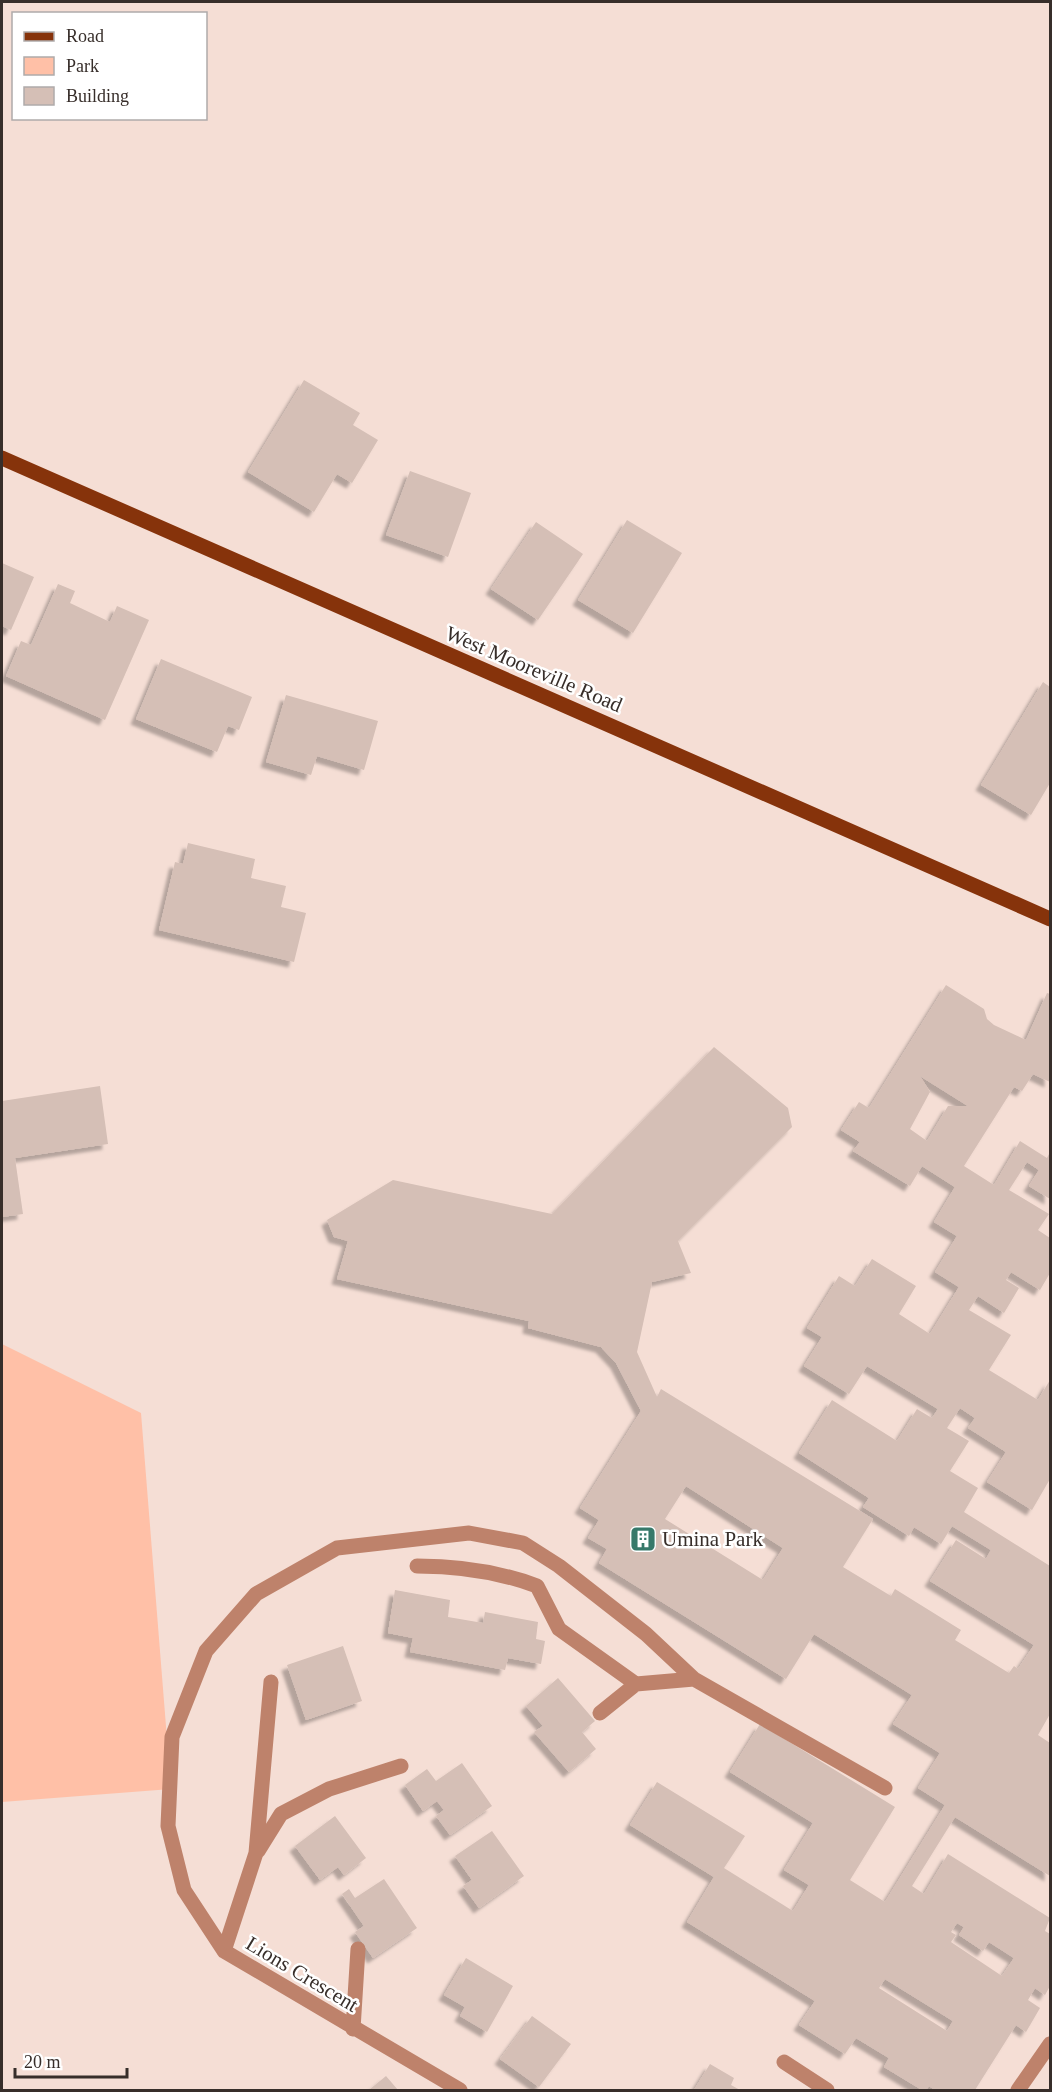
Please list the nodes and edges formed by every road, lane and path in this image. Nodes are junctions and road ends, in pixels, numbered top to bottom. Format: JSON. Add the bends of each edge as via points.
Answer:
{"nodes":[{"id":1,"x":2,"y":458,"type":"edge"},
{"id":2,"x":1050,"y":919,"type":"edge"},
{"id":3,"x":417,"y":1566,"type":"dead end"},
{"id":4,"x":694,"y":1679,"type":"junction"},
{"id":5,"x":272,"y":1682,"type":"dead end"},
{"id":6,"x":636,"y":1684,"type":"junction"},
{"id":7,"x":600,"y":1713,"type":"dead end"},
{"id":8,"x":401,"y":1766,"type":"dead end"},
{"id":9,"x":885,"y":1788,"type":"dead end"},
{"id":10,"x":256,"y":1853,"type":"junction"},
{"id":11,"x":358,"y":1949,"type":"dead end"},
{"id":12,"x":224,"y":1951,"type":"junction"},
{"id":13,"x":353,"y":2029,"type":"junction"},
{"id":14,"x":1050,"y":2044,"type":"edge"},
{"id":15,"x":784,"y":2062,"type":"dead end"},
{"id":16,"x":460,"y":2091,"type":"edge"},
{"id":17,"x":827,"y":2091,"type":"edge"},
{"id":18,"x":1018,"y":2091,"type":"edge"}],
"edges":[{"from":1,"to":2,"type":"main road","name":"West Mooreville Road"},
{"from":3,"to":6,"type":"lane","via":[[502,1573],[537,1586],[559,1629]]},
{"from":4,"to":6,"type":"lane"},
{"from":4,"to":9,"type":"lane","name":"Lions Crescent"},
{"from":4,"to":12,"type":"lane","name":"Lions Crescent","via":[[646,1634],[523,1543],[469,1533],[337,1548],[256,1594],[206,1651],[172,1737],[168,1826],[184,1890]]},
{"from":5,"to":10,"type":"lane"},
{"from":6,"to":7,"type":"lane"},
{"from":8,"to":10,"type":"lane","via":[[329,1789],[281,1814]]},
{"from":10,"to":12,"type":"lane"},
{"from":11,"to":13,"type":"lane"},
{"from":12,"to":13,"type":"lane","name":"Lions Crescent"},
{"from":13,"to":16,"type":"lane","name":"Lions Crescent"},
{"from":14,"to":18,"type":"lane"},
{"from":15,"to":17,"type":"lane"}]}
